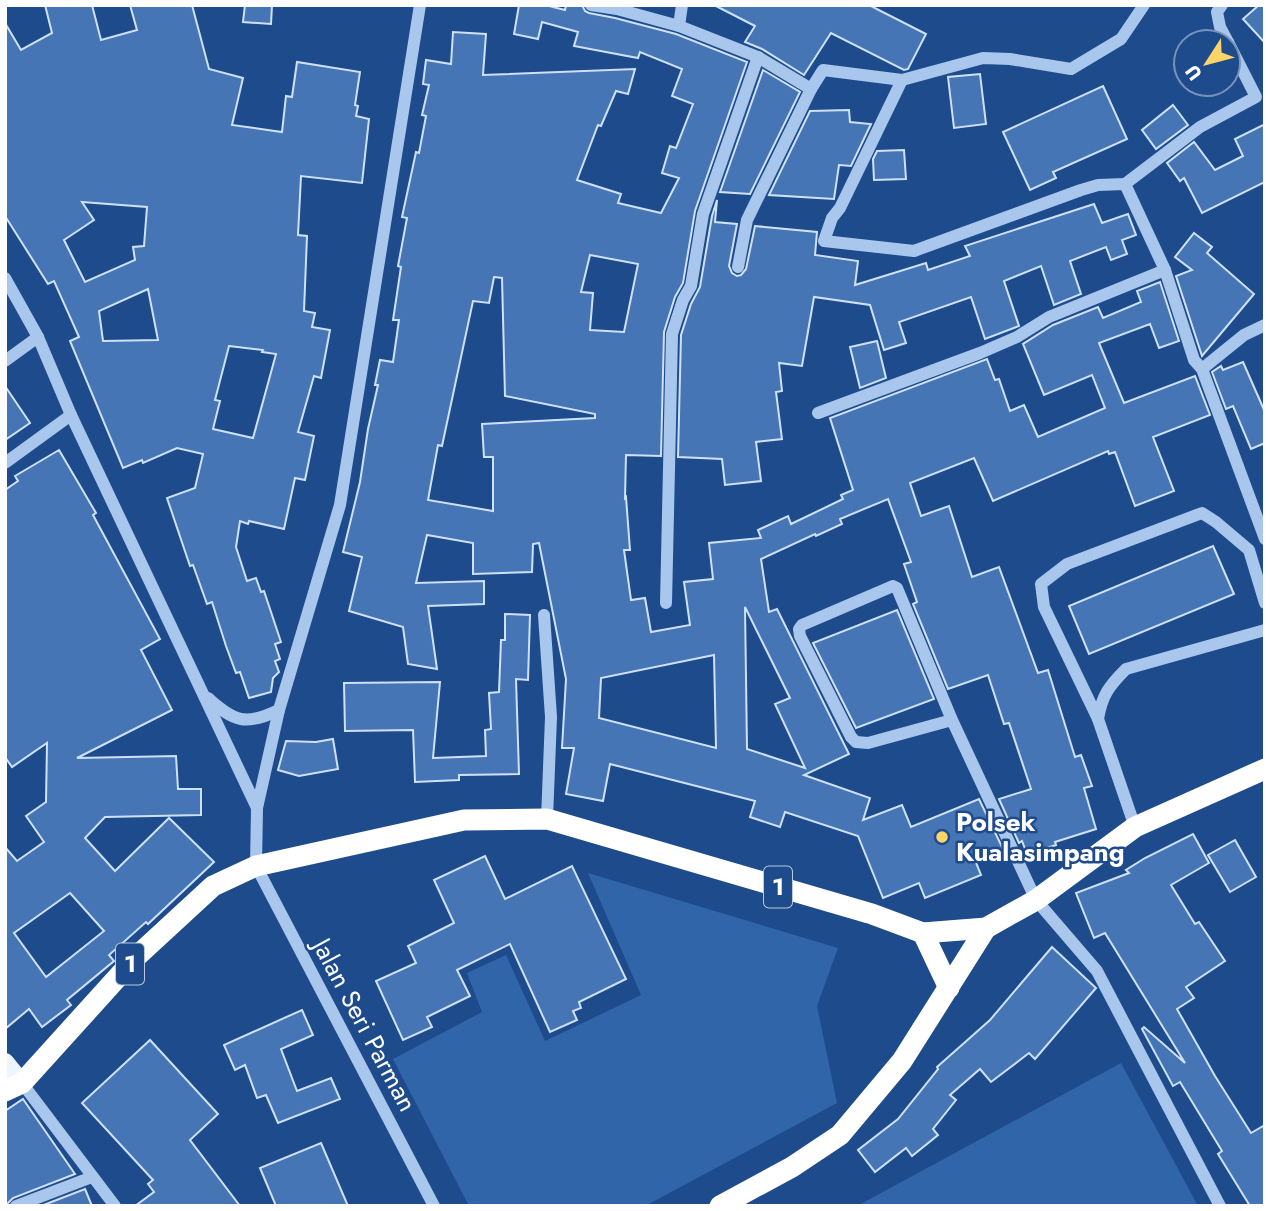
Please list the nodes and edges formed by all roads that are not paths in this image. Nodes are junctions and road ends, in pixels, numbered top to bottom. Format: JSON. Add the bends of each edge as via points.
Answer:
{"nodes":[{"id":1,"x":421,"y":5,"type":"edge"},
{"id":2,"x":591,"y":5,"type":"edge"},
{"id":3,"x":682,"y":5,"type":"edge"},
{"id":4,"x":1144,"y":5,"type":"edge"},
{"id":5,"x":1222,"y":5,"type":"edge"},
{"id":6,"x":679,"y":26,"type":"junction"},
{"id":7,"x":1221,"y":28,"type":"edge"},
{"id":8,"x":758,"y":57,"type":"junction"},
{"id":9,"x":1242,"y":70,"type":"edge"},
{"id":10,"x":902,"y":80,"type":"junction"},
{"id":11,"x":811,"y":89,"type":"junction"},
{"id":12,"x":1125,"y":184,"type":"junction"},
{"id":13,"x":738,"y":267,"type":"dead end"},
{"id":14,"x":1164,"y":270,"type":"junction"},
{"id":15,"x":5,"y":278,"type":"edge"},
{"id":16,"x":1265,"y":325,"type":"edge"},
{"id":17,"x":38,"y":337,"type":"junction"},
{"id":18,"x":5,"y":360,"type":"edge"},
{"id":19,"x":1202,"y":369,"type":"junction"},
{"id":20,"x":818,"y":412,"type":"dead end"},
{"id":21,"x":71,"y":415,"type":"junction"},
{"id":22,"x":5,"y":463,"type":"edge"},
{"id":23,"x":1265,"y":539,"type":"edge"},
{"id":24,"x":666,"y":603,"type":"dead end"},
{"id":25,"x":1265,"y":603,"type":"edge"},
{"id":26,"x":544,"y":615,"type":"dead end"},
{"id":27,"x":1265,"y":630,"type":"edge"},
{"id":28,"x":204,"y":694,"type":"junction"},
{"id":29,"x":279,"y":710,"type":"junction"},
{"id":30,"x":1098,"y":719,"type":"junction"},
{"id":31,"x":952,"y":720,"type":"junction"},
{"id":32,"x":1265,"y":769,"type":"edge"},
{"id":33,"x":257,"y":808,"type":"junction"},
{"id":34,"x":547,"y":819,"type":"junction"},
{"id":35,"x":1135,"y":827,"type":"junction"},
{"id":36,"x":256,"y":866,"type":"junction"},
{"id":37,"x":1036,"y":900,"type":"junction"},
{"id":38,"x":986,"y":928,"type":"junction"},
{"id":39,"x":923,"y":933,"type":"junction"},
{"id":40,"x":948,"y":988,"type":"junction"},
{"id":41,"x":5,"y":1062,"type":"edge"},
{"id":42,"x":14,"y":1087,"type":"edge"},
{"id":43,"x":92,"y":1177,"type":"junction"},
{"id":44,"x":16,"y":1206,"type":"edge"},
{"id":45,"x":114,"y":1206,"type":"edge"},
{"id":46,"x":434,"y":1206,"type":"edge"},
{"id":47,"x":720,"y":1206,"type":"edge"},
{"id":48,"x":1220,"y":1206,"type":"edge"}],
"edges":[{"from":1,"to":29,"type":"street","via":[[340,505]]},
{"from":2,"to":6,"type":"street"},
{"from":3,"to":6,"type":"street"},
{"from":4,"to":10,"type":"street","via":[[1121,39],[1071,69],[983,58]]},
{"from":5,"to":7,"type":"street","via":[[1217,12]]},
{"from":6,"to":8,"type":"street"},
{"from":8,"to":11,"type":"street"},
{"from":8,"to":24,"type":"street","via":[[703,214],[691,286],[672,334]]},
{"from":9,"to":12,"type":"street","via":[[1256,97],[1200,127]]},
{"from":10,"to":11,"type":"street","via":[[823,70]]},
{"from":10,"to":12,"type":"street","via":[[824,241],[914,251],[1081,190]]},
{"from":11,"to":13,"type":"street","via":[[754,204]]},
{"from":12,"to":14,"type":"street"},
{"from":14,"to":19,"type":"street","via":[[1194,360]]},
{"from":14,"to":20,"type":"street","via":[[1049,317],[980,353]]},
{"from":15,"to":17,"type":"street"},
{"from":16,"to":19,"type":"street","via":[[1244,335]]},
{"from":17,"to":18,"type":"street"},
{"from":17,"to":21,"type":"street"},
{"from":19,"to":23,"type":"street"},
{"from":21,"to":22,"type":"street"},
{"from":21,"to":28,"type":"street"},
{"from":25,"to":30,"type":"street","via":[[1249,550],[1202,513],[1068,564],[1041,584],[1044,607]]},
{"from":26,"to":34,"type":"street","via":[[551,717]]},
{"from":27,"to":30,"type":"street","via":[[1126,669],[1101,701]]},
{"from":28,"to":29,"type":"street","via":[[235,719],[250,720]]},
{"from":28,"to":33,"type":"street"},
{"from":29,"to":33,"type":"street"},
{"from":30,"to":35,"type":"street"},
{"from":31,"to":31,"type":"street","via":[[868,743],[856,742],[799,629],[895,586]]},
{"from":31,"to":37,"type":"street"},
{"from":32,"to":35,"type":"highway","number":"1"},
{"from":33,"to":36,"type":"street"},
{"from":34,"to":36,"type":"highway","number":"1","via":[[464,820]]},
{"from":34,"to":39,"type":"highway","number":"1"},
{"from":35,"to":37,"type":"highway","number":"1"},
{"from":36,"to":42,"type":"highway","number":"1","via":[[214,886],[135,957]]},
{"from":36,"to":46,"type":"street","name":"Jalan Seri Parman"},
{"from":37,"to":38,"type":"highway","number":"1"},
{"from":37,"to":48,"type":"street","via":[[1097,971]]},
{"from":38,"to":39,"type":"highway","number":"1"},
{"from":38,"to":40,"type":"highway"},
{"from":39,"to":40,"type":"highway"},
{"from":40,"to":47,"type":"highway","via":[[902,1061],[840,1135]]},
{"from":41,"to":42,"type":"main road"},
{"from":42,"to":43,"type":"street"},
{"from":43,"to":44,"type":"street"},
{"from":43,"to":45,"type":"street"}]}
